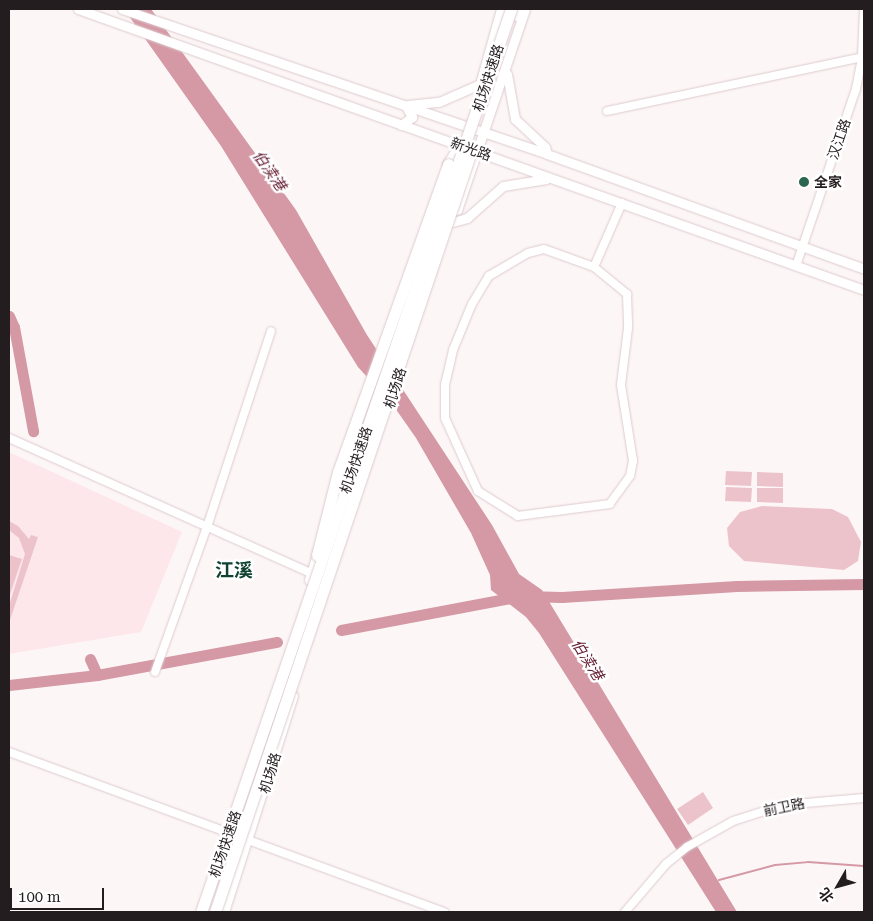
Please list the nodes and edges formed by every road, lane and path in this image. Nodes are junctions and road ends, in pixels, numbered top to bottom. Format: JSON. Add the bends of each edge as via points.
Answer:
{"nodes":[{"id":1,"x":78,"y":9,"type":"edge"},
{"id":2,"x":122,"y":9,"type":"edge"},
{"id":3,"x":501,"y":9,"type":"edge"},
{"id":4,"x":864,"y":9,"type":"edge"},
{"id":5,"x":518,"y":10,"type":"edge"},
{"id":6,"x":863,"y":57,"type":"edge"},
{"id":7,"x":507,"y":62,"type":"junction"},
{"id":8,"x":480,"y":84,"type":"junction"},
{"id":9,"x":860,"y":88,"type":"edge"},
{"id":10,"x":405,"y":105,"type":"junction"},
{"id":11,"x":607,"y":111,"type":"dead end"},
{"id":12,"x":401,"y":125,"type":"junction"},
{"id":13,"x":467,"y":127,"type":"junction"},
{"id":14,"x":485,"y":133,"type":"junction"},
{"id":15,"x":461,"y":145,"type":"junction"},
{"id":16,"x":478,"y":152,"type":"junction"},
{"id":17,"x":547,"y":154,"type":"junction"},
{"id":18,"x":554,"y":180,"type":"junction"},
{"id":19,"x":622,"y":203,"type":"junction"},
{"id":20,"x":453,"y":222,"type":"junction"},
{"id":21,"x":802,"y":247,"type":"junction"},
{"id":22,"x":796,"y":266,"type":"junction"},
{"id":23,"x":594,"y":267,"type":"junction"},
{"id":24,"x":864,"y":269,"type":"edge"},
{"id":25,"x":864,"y":290,"type":"edge"},
{"id":26,"x":271,"y":331,"type":"dead end"},
{"id":27,"x":9,"y":438,"type":"edge"},
{"id":28,"x":207,"y":527,"type":"junction"},
{"id":29,"x":312,"y":573,"type":"junction"},
{"id":30,"x":328,"y":580,"type":"junction"},
{"id":31,"x":310,"y":590,"type":"junction"},
{"id":32,"x":155,"y":672,"type":"dead end"},
{"id":33,"x":9,"y":752,"type":"edge"},
{"id":34,"x":864,"y":798,"type":"edge"},
{"id":35,"x":226,"y":831,"type":"junction"},
{"id":36,"x":250,"y":840,"type":"junction"},
{"id":37,"x":197,"y":912,"type":"edge"},
{"id":38,"x":201,"y":912,"type":"edge"},
{"id":39,"x":215,"y":912,"type":"edge"},
{"id":40,"x":224,"y":912,"type":"edge"},
{"id":41,"x":445,"y":912,"type":"edge"},
{"id":42,"x":625,"y":912,"type":"edge"}],
"edges":[{"from":1,"to":12,"type":"main road","name":"新光路"},
{"from":2,"to":10,"type":"main road","name":"新光路"},
{"from":3,"to":8,"type":"main road"},
{"from":4,"to":6,"type":"street","name":"汉江路"},
{"from":5,"to":7,"type":"main road","name":"机场路"},
{"from":5,"to":31,"type":"highway","name":"机场快速路","bridge":true},
{"from":5,"to":39,"type":"highway","name":"机场快速路","bridge":true},
{"from":6,"to":9,"type":"street","name":"汉江路"},
{"from":6,"to":11,"type":"street"},
{"from":7,"to":14,"type":"main road","name":"机场路"},
{"from":7,"to":17,"type":"main road","via":[[507,82],[515,119],[545,148]]},
{"from":8,"to":10,"type":"main road","via":[[439,102]]},
{"from":8,"to":13,"type":"main road"},
{"from":9,"to":21,"type":"street","name":"汉江路"},
{"from":10,"to":12,"type":"main road","via":[[412,117]]},
{"from":10,"to":13,"type":"main road","name":"新光路"},
{"from":12,"to":15,"type":"main road","name":"新光路"},
{"from":13,"to":14,"type":"main road","name":"新光路"},
{"from":13,"to":15,"type":"main road"},
{"from":14,"to":16,"type":"main road","name":"机场路"},
{"from":14,"to":17,"type":"main road","name":"新光路"},
{"from":15,"to":16,"type":"main road","name":"新光路"},
{"from":15,"to":29,"type":"main road","via":[[324,528]]},
{"from":15,"to":31,"type":"highway","bridge":true,"via":[[448,164],[338,472],[320,534]]},
{"from":16,"to":18,"type":"main road","name":"新光路"},
{"from":16,"to":20,"type":"main road","name":"机场路"},
{"from":17,"to":21,"type":"main road","name":"新光路"},
{"from":18,"to":19,"type":"main road","name":"新光路"},
{"from":18,"to":20,"type":"main road","via":[[532,179],[503,186],[467,218]]},
{"from":19,"to":22,"type":"main road","name":"新光路"},
{"from":19,"to":23,"type":"street"},
{"from":20,"to":30,"type":"main road","name":"机场路","bridge":true},
{"from":21,"to":22,"type":"street","name":"汉江路"},
{"from":21,"to":24,"type":"main road","name":"新光路"},
{"from":22,"to":25,"type":"main road","name":"新光路"},
{"from":23,"to":23,"type":"street","via":[[544,249],[528,253],[489,276],[472,304],[453,350],[445,385],[445,418],[478,491],[518,516],[610,504],[630,476],[633,461],[621,385],[628,328],[627,294]]},
{"from":26,"to":28,"type":"street"},
{"from":27,"to":28,"type":"street"},
{"from":28,"to":29,"type":"street"},
{"from":28,"to":32,"type":"street"},
{"from":29,"to":30,"type":"street"},
{"from":29,"to":35,"type":"main road"},
{"from":30,"to":36,"type":"main road","name":"机场路"},
{"from":31,"to":38,"type":"highway","name":"机场快速路","bridge":true,"via":[[284,679]]},
{"from":33,"to":35,"type":"street"},
{"from":34,"to":42,"type":"street","name":"前卫路","via":[[783,805],[733,821],[708,834],[666,864]]},
{"from":35,"to":36,"type":"street"},
{"from":35,"to":37,"type":"main road"},
{"from":36,"to":40,"type":"main road","name":"机场路"},
{"from":36,"to":41,"type":"street"}]}
